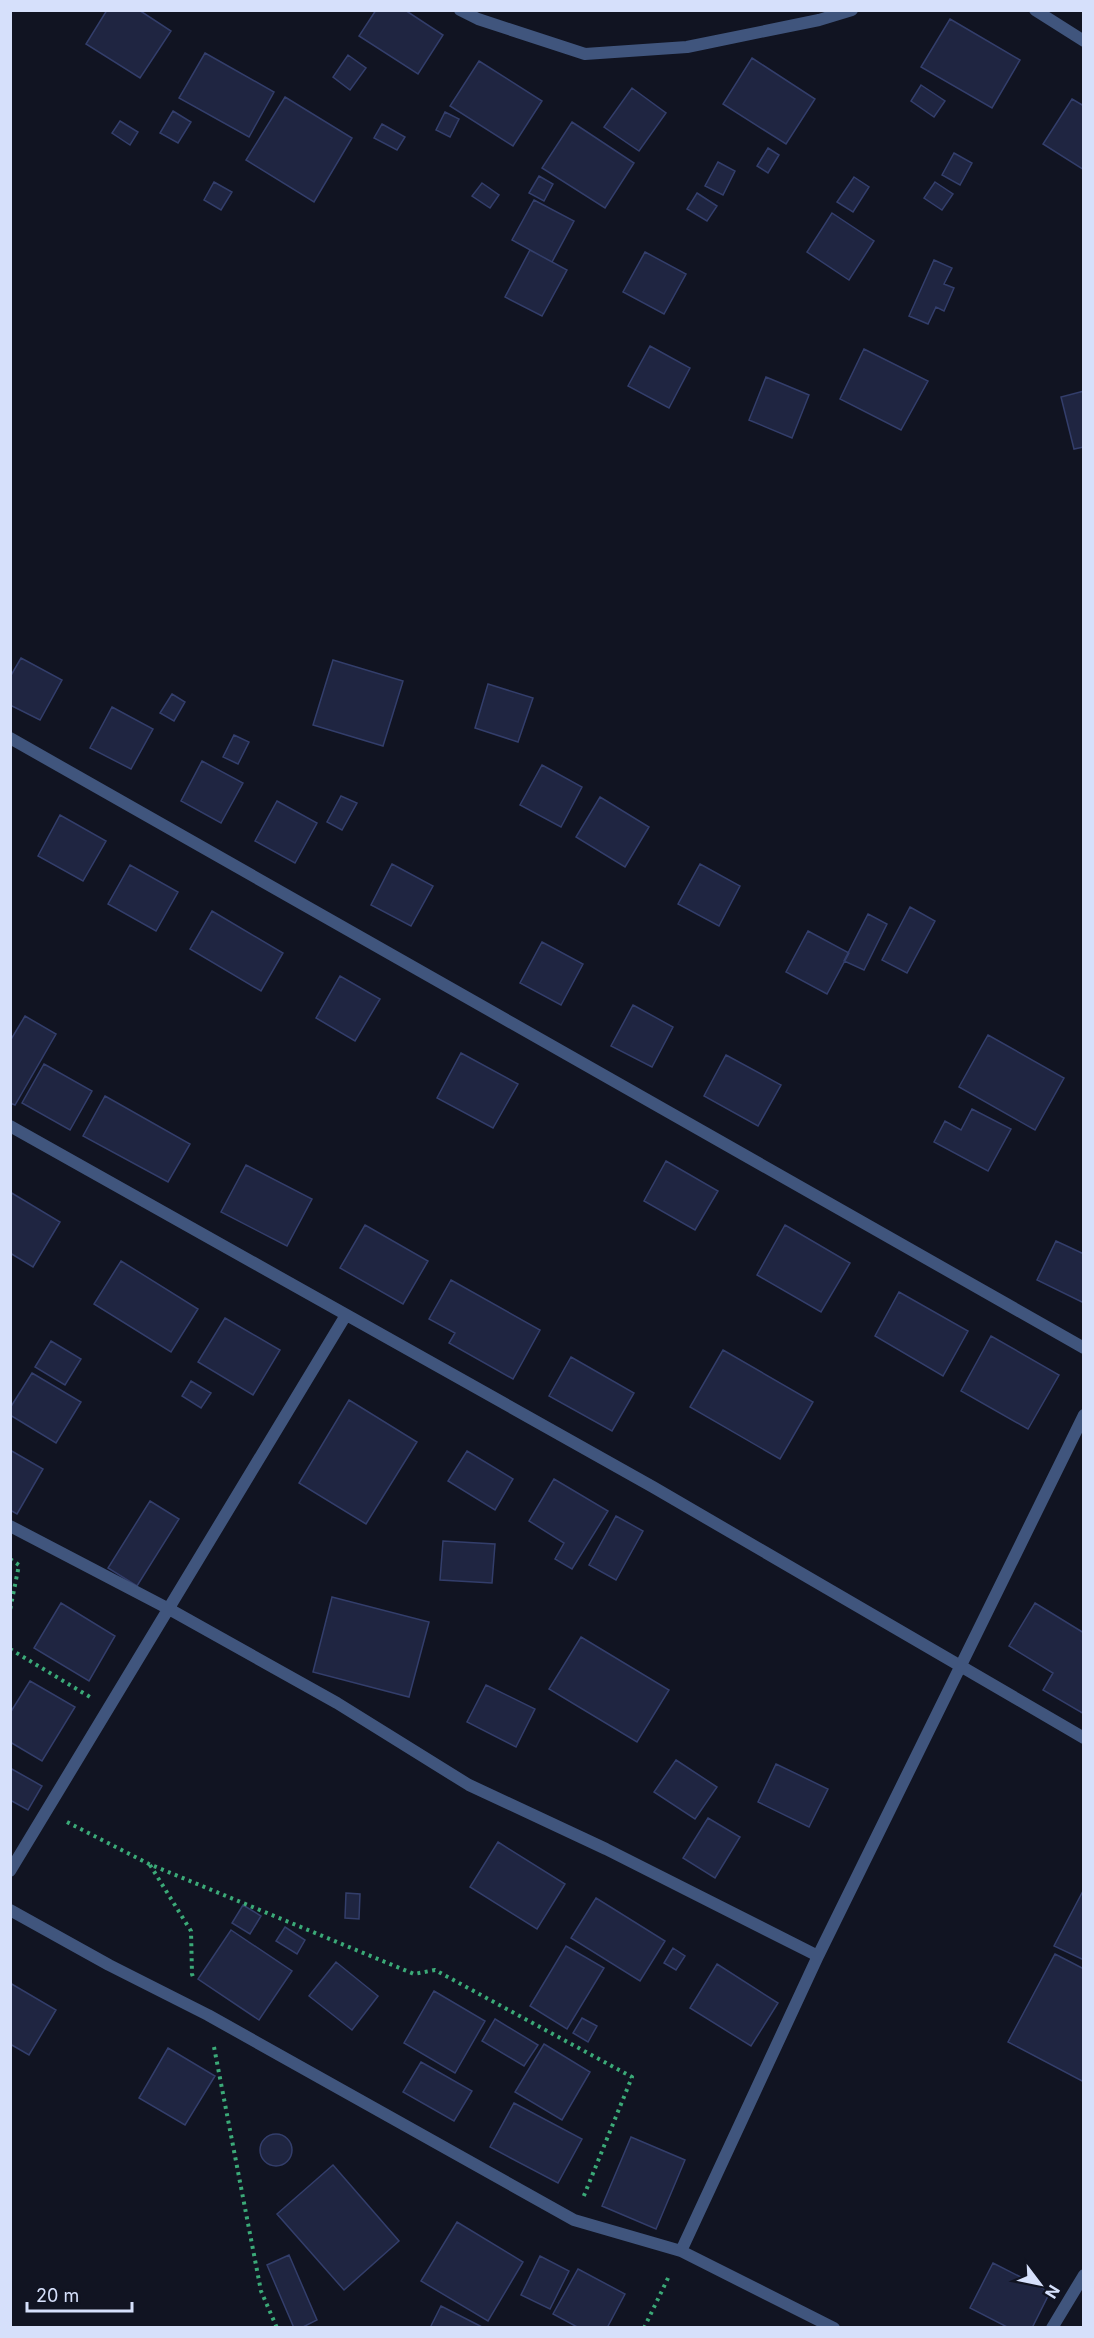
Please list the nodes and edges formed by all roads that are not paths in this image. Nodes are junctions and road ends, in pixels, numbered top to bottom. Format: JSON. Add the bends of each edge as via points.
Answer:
{"nodes":[{"id":1,"x":460,"y":10,"type":"edge"},
{"id":2,"x":852,"y":10,"type":"edge"},
{"id":3,"x":1035,"y":10,"type":"edge"},
{"id":4,"x":481,"y":15,"type":"edge"},
{"id":5,"x":1083,"y":41,"type":"edge"},
{"id":6,"x":10,"y":738,"type":"edge"},
{"id":7,"x":12,"y":1130,"type":"edge"},
{"id":8,"x":346,"y":1315,"type":"junction"},
{"id":9,"x":1083,"y":1348,"type":"edge"},
{"id":10,"x":1083,"y":1415,"type":"edge"},
{"id":11,"x":10,"y":1526,"type":"edge"},
{"id":12,"x":169,"y":1609,"type":"junction"},
{"id":13,"x":960,"y":1665,"type":"junction"},
{"id":14,"x":1083,"y":1738,"type":"edge"},
{"id":15,"x":10,"y":1871,"type":"edge"},
{"id":16,"x":10,"y":1910,"type":"edge"},
{"id":17,"x":818,"y":1956,"type":"junction"},
{"id":18,"x":681,"y":2251,"type":"junction"},
{"id":19,"x":1083,"y":2275,"type":"edge"},
{"id":20,"x":834,"y":2328,"type":"edge"},
{"id":21,"x":1052,"y":2328,"type":"edge"}],
"edges":[{"from":1,"to":4,"type":"street"},
{"from":2,"to":4,"type":"street","via":[[819,21],[687,47],[585,54]]},
{"from":3,"to":5,"type":"street"},
{"from":6,"to":9,"type":"street"},
{"from":7,"to":8,"type":"street"},
{"from":8,"to":12,"type":"street"},
{"from":8,"to":13,"type":"street"},
{"from":10,"to":13,"type":"street"},
{"from":11,"to":12,"type":"street"},
{"from":12,"to":15,"type":"street"},
{"from":12,"to":17,"type":"street","via":[[338,1703],[469,1785],[606,1848]]},
{"from":13,"to":14,"type":"street"},
{"from":13,"to":17,"type":"street"},
{"from":16,"to":18,"type":"street","via":[[208,2015],[574,2220]]},
{"from":17,"to":18,"type":"street"},
{"from":18,"to":20,"type":"street"},
{"from":19,"to":21,"type":"street"}]}
